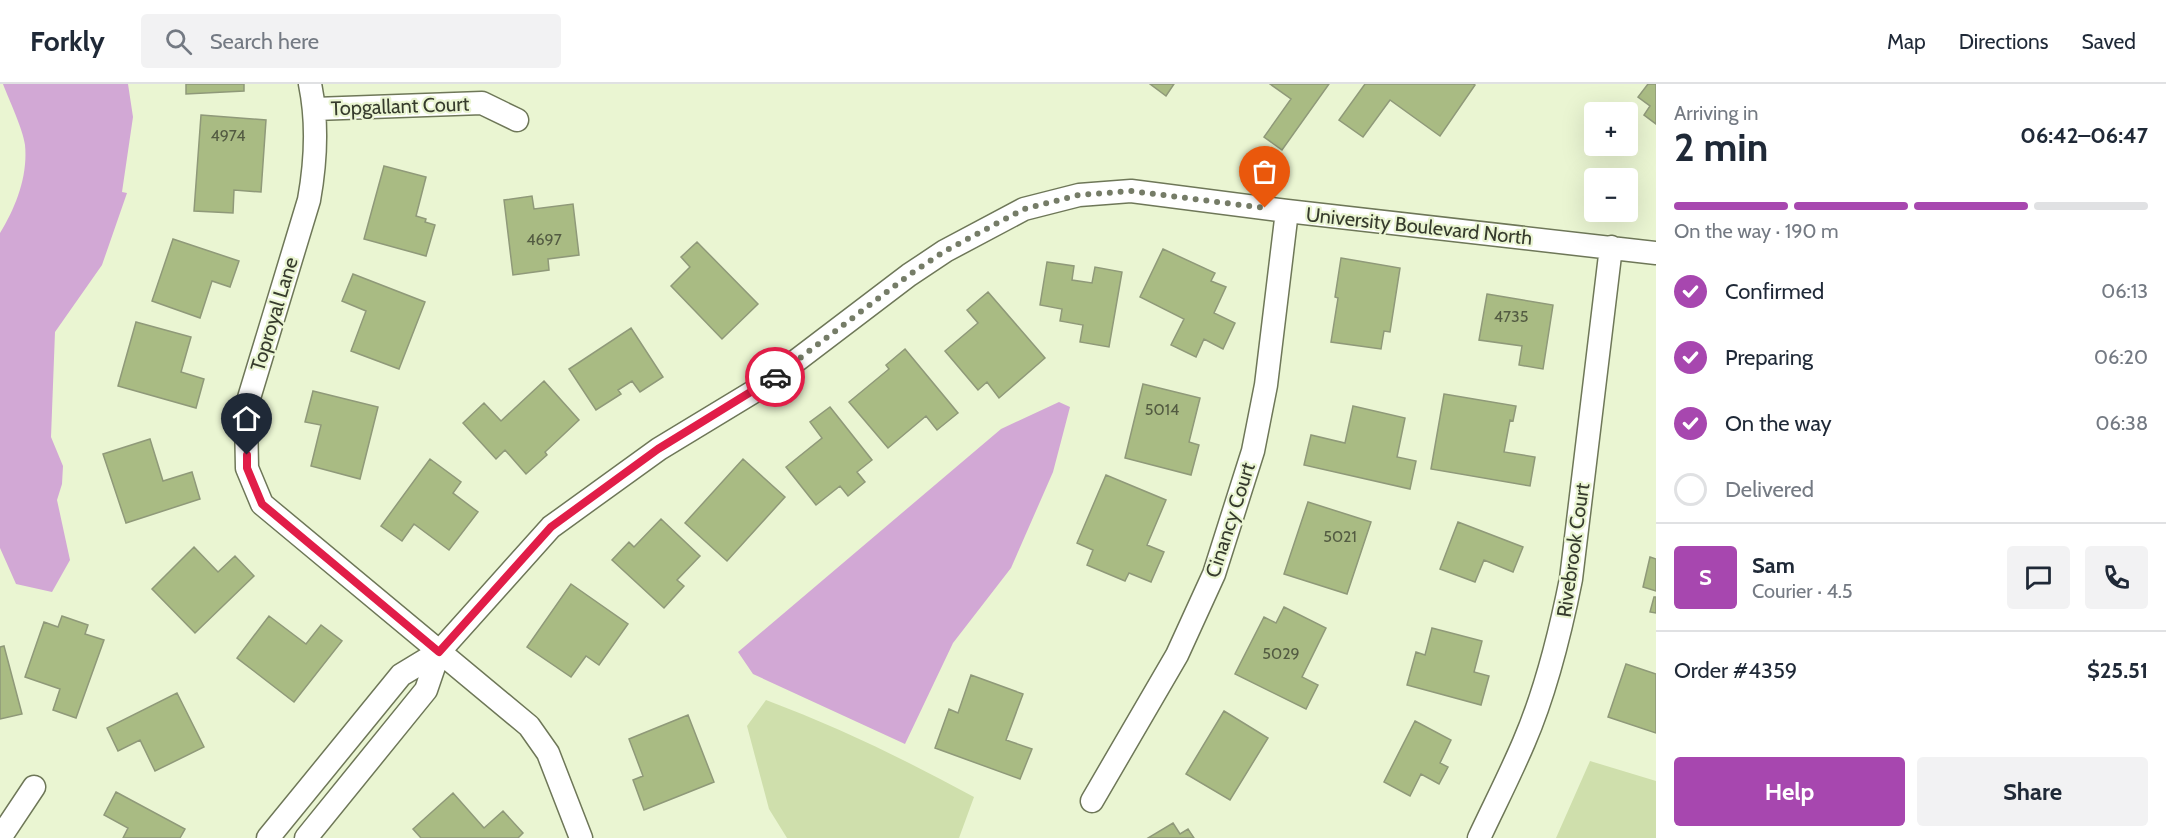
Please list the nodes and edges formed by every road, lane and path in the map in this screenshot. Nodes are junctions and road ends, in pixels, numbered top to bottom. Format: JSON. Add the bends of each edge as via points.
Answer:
{"nodes":[{"id":1,"x":310,"y":84,"type":"edge"},
{"id":2,"x":315,"y":109,"type":"junction"},
{"id":3,"x":517,"y":120,"type":"dead end"},
{"id":4,"x":1287,"y":211,"type":"junction"},
{"id":5,"x":1611,"y":247,"type":"junction"},
{"id":6,"x":1656,"y":253,"type":"edge"},
{"id":7,"x":439,"y":652,"type":"junction"},
{"id":8,"x":34,"y":787,"type":"dead end"},
{"id":9,"x":1092,"y":801,"type":"dead end"},
{"id":10,"x":0,"y":838,"type":"edge"},
{"id":11,"x":268,"y":838,"type":"edge"},
{"id":12,"x":306,"y":838,"type":"edge"},
{"id":13,"x":581,"y":838,"type":"edge"},
{"id":14,"x":1479,"y":838,"type":"edge"}],
"edges":[{"from":1,"to":2,"type":"street","name":"Toproyal Lane"},
{"from":2,"to":3,"type":"street","name":"Topgallant Court","via":[[482,103]]},
{"from":2,"to":7,"type":"street","name":"Toproyal Lane","via":[[309,200],[249,398],[247,468],[262,504]]},
{"from":4,"to":5,"type":"street","name":"University Boulevard North"},
{"from":4,"to":7,"type":"street","name":"University Boulevard North","via":[[1131,191],[1079,195],[1024,209],[918,269],[763,386],[658,449],[551,527]]},
{"from":4,"to":9,"type":"street","name":"Cinancy Court","via":[[1266,385],[1253,451],[1214,574],[1177,655]]},
{"from":5,"to":6,"type":"street","name":"University Boulevard North"},
{"from":5,"to":14,"type":"street","name":"Rivebrook Court","via":[[1563,620],[1524,741]]},
{"from":7,"to":11,"type":"street","name":"University Boulevard North","via":[[401,675]]},
{"from":7,"to":12,"type":"street","name":"University Boulevard North","via":[[426,690]]},
{"from":7,"to":13,"type":"street","name":"Toproyal Lane","via":[[530,726],[549,753]]},
{"from":8,"to":10,"type":"street"}]}
